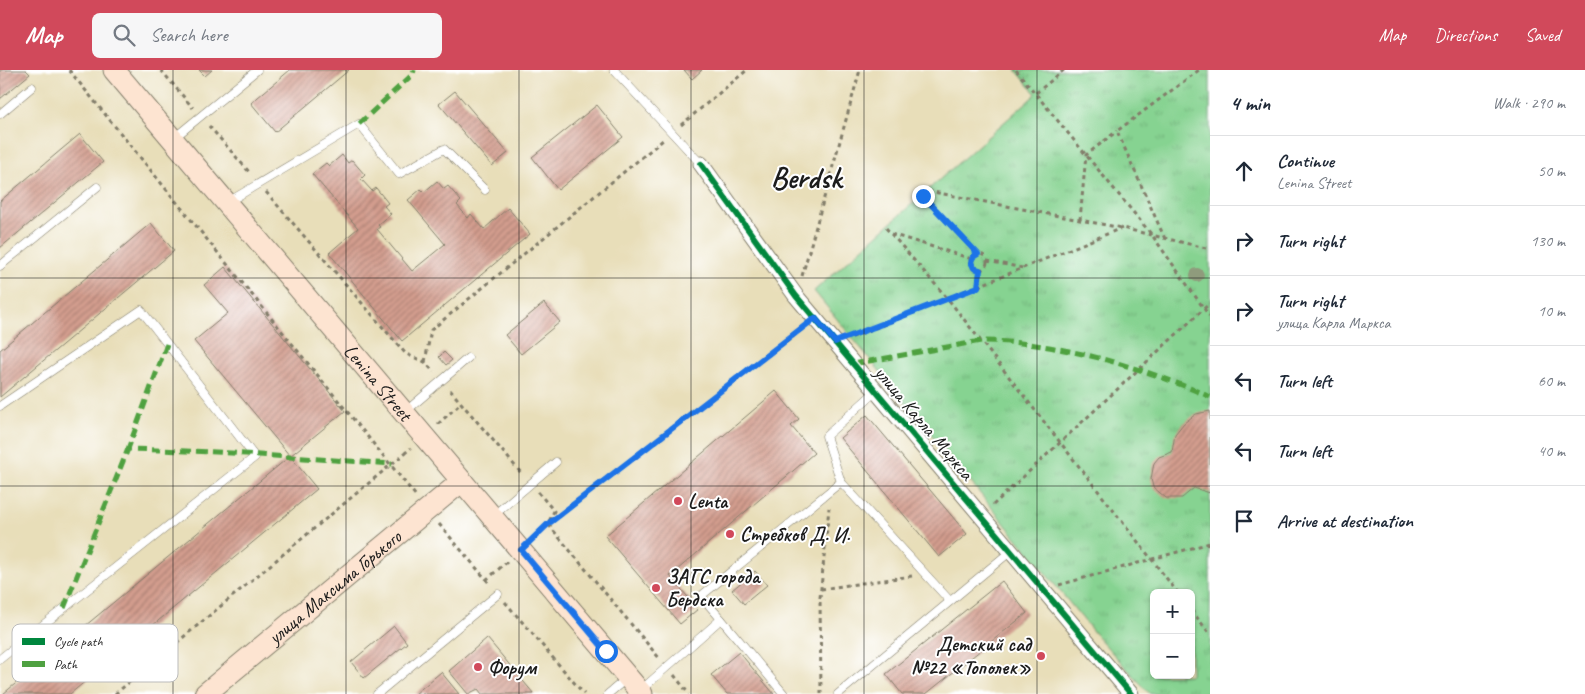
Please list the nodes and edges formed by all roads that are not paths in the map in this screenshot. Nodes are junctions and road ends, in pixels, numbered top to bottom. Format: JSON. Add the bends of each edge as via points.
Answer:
{"nodes":[{"id":1,"x":114,"y":70,"type":"edge"},
{"id":2,"x":257,"y":70,"type":"edge"},
{"id":3,"x":614,"y":70,"type":"edge"},
{"id":4,"x":32,"y":87,"type":"dead end"},
{"id":5,"x":0,"y":114,"type":"edge"},
{"id":6,"x":172,"y":139,"type":"junction"},
{"id":7,"x":701,"y":164,"type":"joint"},
{"id":8,"x":96,"y":187,"type":"dead end"},
{"id":9,"x":485,"y":190,"type":"dead end"},
{"id":10,"x":227,"y":203,"type":"junction"},
{"id":11,"x":0,"y":266,"type":"edge"},
{"id":12,"x":468,"y":358,"type":"dead end"},
{"id":13,"x":876,"y":391,"type":"junction"},
{"id":14,"x":0,"y":406,"type":"edge"},
{"id":15,"x":404,"y":412,"type":"junction"},
{"id":16,"x":556,"y":462,"type":"dead end"},
{"id":17,"x":462,"y":481,"type":"junction"},
{"id":18,"x":841,"y":482,"type":"junction"},
{"id":19,"x":492,"y":516,"type":"junction"},
{"id":20,"x":1011,"y":551,"type":"junction"},
{"id":21,"x":498,"y":594,"type":"road end"},
{"id":22,"x":950,"y":601,"type":"junction"},
{"id":23,"x":721,"y":619,"type":"junction"},
{"id":24,"x":44,"y":624,"type":"edge"},
{"id":25,"x":12,"y":649,"type":"edge"},
{"id":26,"x":0,"y":659,"type":"edge"},
{"id":27,"x":637,"y":687,"type":"edge"},
{"id":28,"x":205,"y":694,"type":"edge"},
{"id":29,"x":377,"y":694,"type":"edge"},
{"id":30,"x":608,"y":694,"type":"edge"},
{"id":31,"x":784,"y":694,"type":"edge"},
{"id":32,"x":838,"y":694,"type":"edge"},
{"id":33,"x":1131,"y":694,"type":"edge"}],
"edges":[{"from":1,"to":6,"type":"main road","name":"Lenina Street"},
{"from":2,"to":6,"type":"lane"},
{"from":3,"to":7,"type":"lane"},
{"from":4,"to":5,"type":"lane"},
{"from":6,"to":10,"type":"main road","name":"Lenina Street"},
{"from":7,"to":13,"type":"street","name":"улица Карла Маркса","via":[[796,296]]},
{"from":8,"to":11,"type":"lane"},
{"from":9,"to":10,"type":"lane","via":[[444,149],[399,174],[359,124]]},
{"from":10,"to":15,"type":"main road","name":"Lenina Street"},
{"from":12,"to":15,"type":"lane"},
{"from":13,"to":18,"type":"lane","via":[[826,436]]},
{"from":13,"to":20,"type":"street","name":"улица Карла Маркса"},
{"from":14,"to":24,"type":"lane","via":[[141,310],[255,457]]},
{"from":15,"to":17,"type":"main road","name":"Lenina Street"},
{"from":16,"to":19,"type":"lane"},
{"from":17,"to":19,"type":"main road","name":"Lenina Street"},
{"from":17,"to":28,"type":"main road","name":"улица Максима Горького"},
{"from":18,"to":22,"type":"lane"},
{"from":18,"to":23,"type":"lane","via":[[701,596]]},
{"from":19,"to":27,"type":"main road","name":"Lenina Street"},
{"from":20,"to":22,"type":"lane"},
{"from":20,"to":33,"type":"street","name":"улица Карла Маркса"},
{"from":21,"to":29,"type":"lane"},
{"from":22,"to":32,"type":"lane"},
{"from":23,"to":27,"type":"lane","via":[[667,667]]},
{"from":23,"to":31,"type":"lane"},
{"from":25,"to":26,"type":"lane"},
{"from":27,"to":30,"type":"lane"}]}
